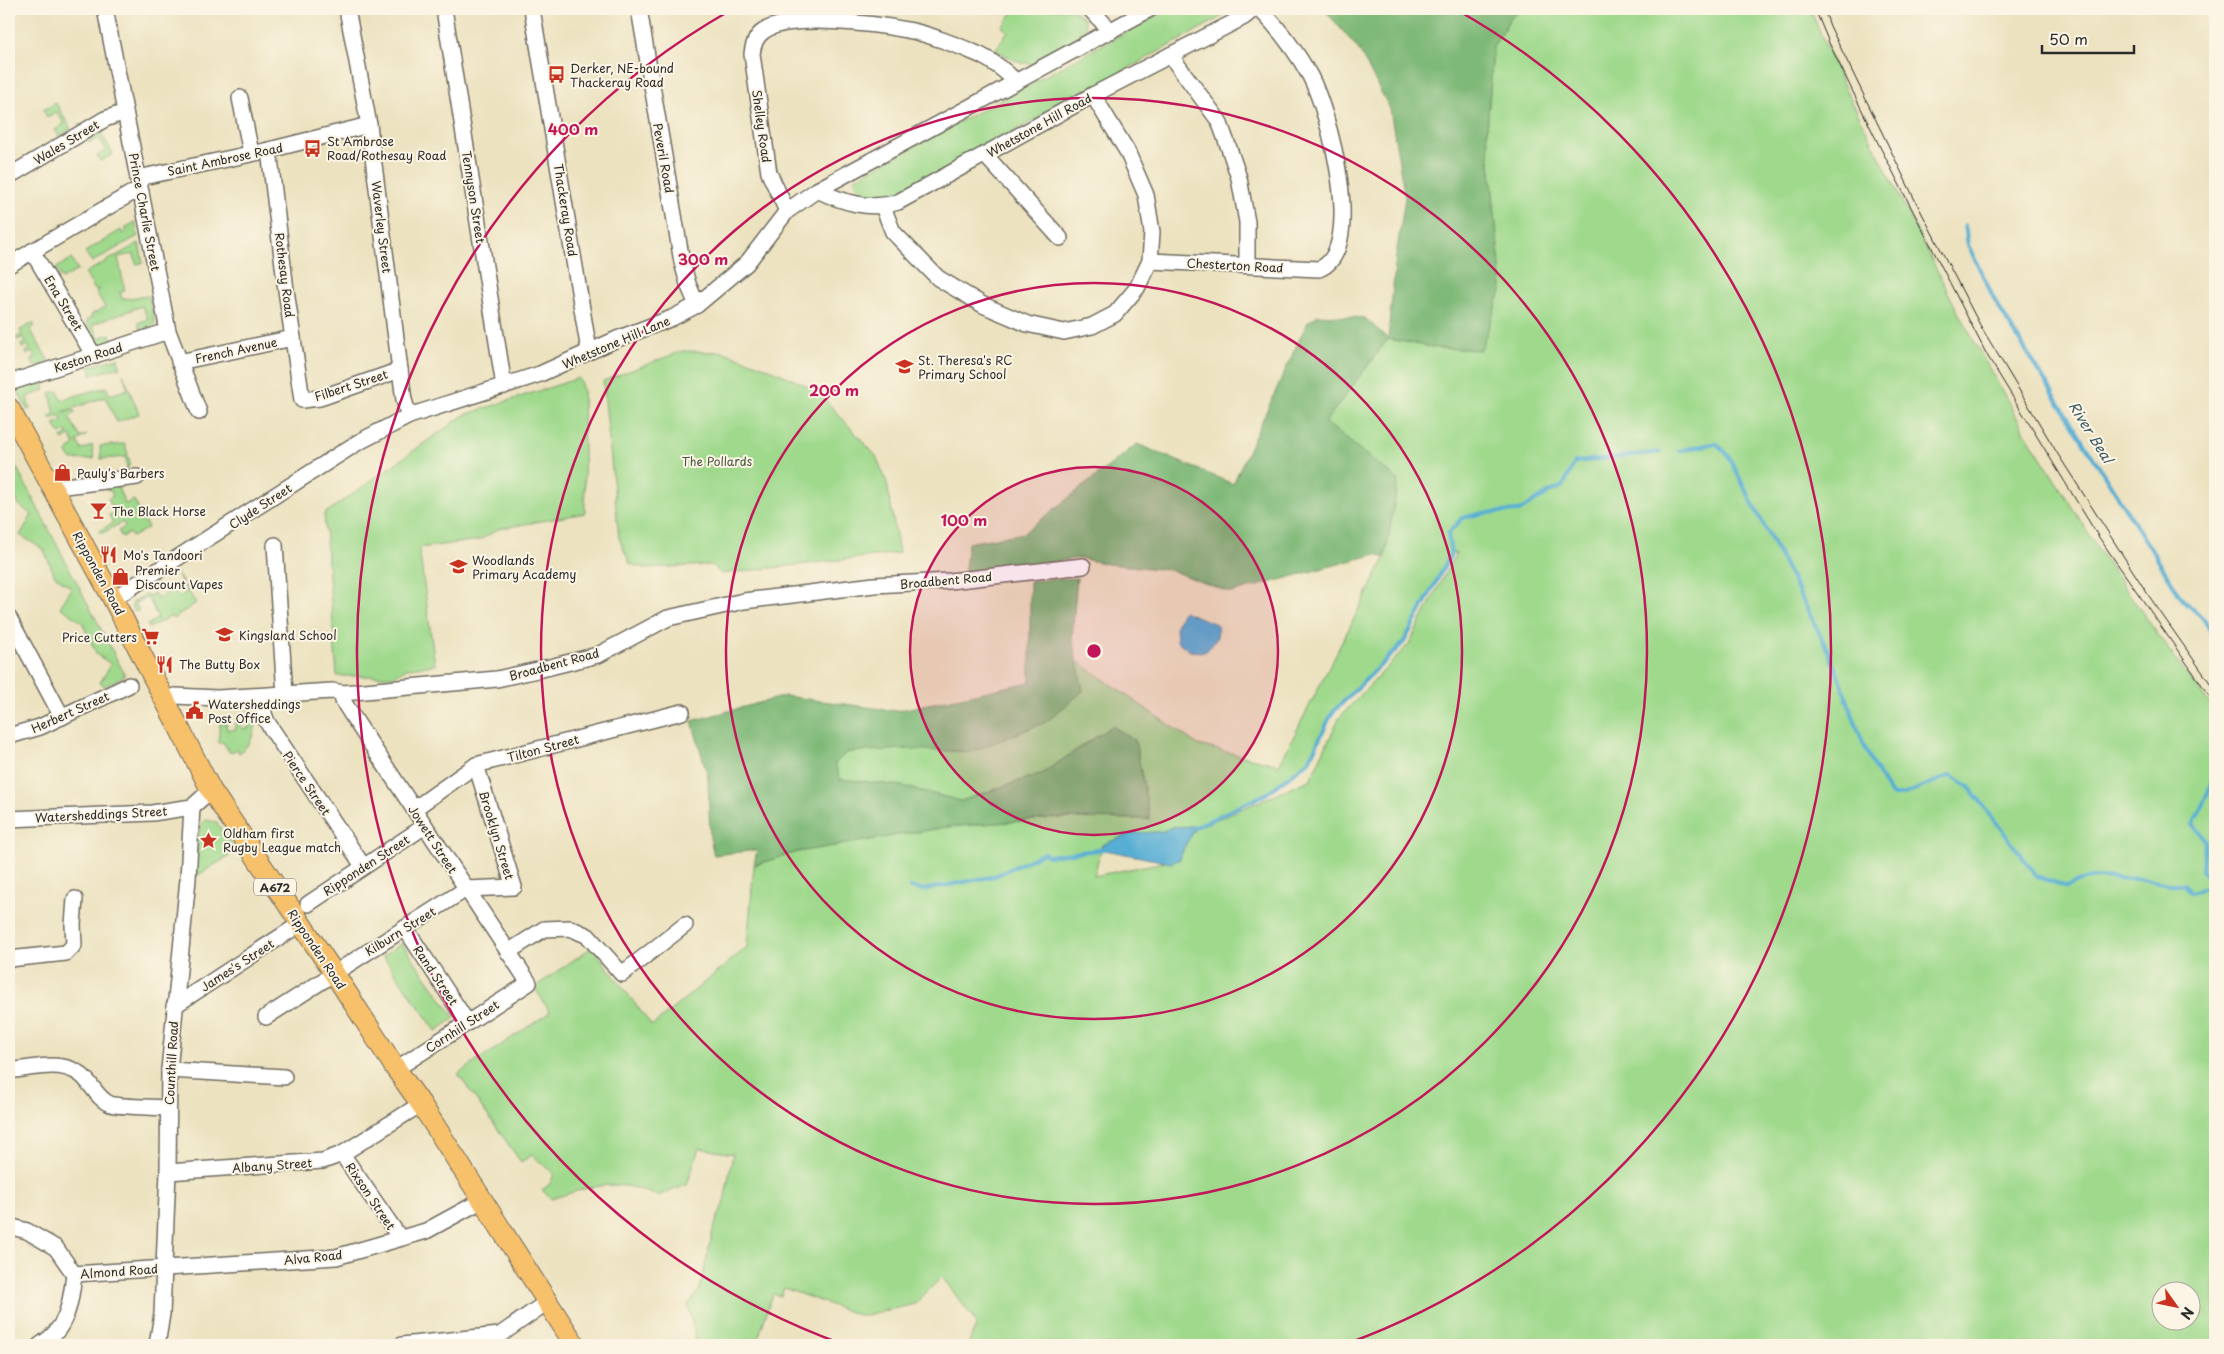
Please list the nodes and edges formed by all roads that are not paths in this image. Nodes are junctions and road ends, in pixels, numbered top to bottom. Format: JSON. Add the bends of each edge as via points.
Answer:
{"nodes":[{"id":1,"x":105,"y":9,"type":"edge"},
{"id":2,"x":347,"y":9,"type":"edge"},
{"id":3,"x":444,"y":9,"type":"edge"},
{"id":4,"x":532,"y":9,"type":"edge"},
{"id":5,"x":639,"y":9,"type":"edge"},
{"id":6,"x":1090,"y":9,"type":"edge"},
{"id":7,"x":1150,"y":9,"type":"edge"},
{"id":8,"x":1254,"y":9,"type":"edge"},
{"id":9,"x":1260,"y":9,"type":"edge"},
{"id":10,"x":835,"y":15,"type":"edge"},
{"id":11,"x":1111,"y":31,"type":"junction"},
{"id":12,"x":1170,"y":55,"type":"junction"},
{"id":13,"x":1016,"y":82,"type":"junction"},
{"id":14,"x":1093,"y":95,"type":"junction"},
{"id":15,"x":240,"y":98,"type":"dead end"},
{"id":16,"x":124,"y":112,"type":"junction"},
{"id":17,"x":369,"y":125,"type":"junction"},
{"id":18,"x":269,"y":150,"type":"junction"},
{"id":19,"x":251,"y":153,"type":"junction"},
{"id":20,"x":985,"y":155,"type":"junction"},
{"id":21,"x":9,"y":176,"type":"edge"},
{"id":22,"x":139,"y":185,"type":"junction"},
{"id":23,"x":817,"y":190,"type":"junction"},
{"id":24,"x":882,"y":206,"type":"junction"},
{"id":25,"x":787,"y":211,"type":"junction"},
{"id":26,"x":1060,"y":238,"type":"dead end"},
{"id":27,"x":32,"y":251,"type":"junction"},
{"id":28,"x":1150,"y":261,"type":"junction"},
{"id":29,"x":9,"y":265,"type":"edge"},
{"id":30,"x":1247,"y":265,"type":"junction"},
{"id":31,"x":697,"y":305,"type":"junction"},
{"id":32,"x":168,"y":331,"type":"junction"},
{"id":33,"x":293,"y":338,"type":"junction"},
{"id":34,"x":589,"y":351,"type":"junction"},
{"id":35,"x":94,"y":356,"type":"junction"},
{"id":36,"x":179,"y":362,"type":"junction"},
{"id":37,"x":400,"y":370,"type":"junction"},
{"id":38,"x":9,"y":383,"type":"edge"},
{"id":39,"x":504,"y":386,"type":"junction"},
{"id":40,"x":302,"y":400,"type":"joint"},
{"id":41,"x":9,"y":408,"type":"edge"},
{"id":42,"x":199,"y":412,"type":"dead end"},
{"id":43,"x":409,"y":416,"type":"junction"},
{"id":44,"x":137,"y":477,"type":"dead end"},
{"id":45,"x":54,"y":492,"type":"junction"},
{"id":46,"x":275,"y":545,"type":"dead end"},
{"id":47,"x":1083,"y":566,"type":"dead end"},
{"id":48,"x":113,"y":598,"type":"junction"},
{"id":49,"x":9,"y":618,"type":"edge"},
{"id":50,"x":129,"y":685,"type":"dead end"},
{"id":51,"x":343,"y":693,"type":"junction"},
{"id":52,"x":285,"y":694,"type":"junction"},
{"id":53,"x":263,"y":696,"type":"junction"},
{"id":54,"x":166,"y":700,"type":"junction"},
{"id":55,"x":682,"y":712,"type":"dead end"},
{"id":56,"x":62,"y":717,"type":"junction"},
{"id":57,"x":9,"y":736,"type":"edge"},
{"id":58,"x":476,"y":765,"type":"junction"},
{"id":59,"x":211,"y":790,"type":"junction"},
{"id":60,"x":192,"y":807,"type":"junction"},
{"id":61,"x":414,"y":809,"type":"junction"},
{"id":62,"x":9,"y":819,"type":"edge"},
{"id":63,"x":425,"y":826,"type":"junction"},
{"id":64,"x":363,"y":866,"type":"junction"},
{"id":65,"x":466,"y":890,"type":"junction"},
{"id":66,"x":75,"y":899,"type":"dead end"},
{"id":67,"x":308,"y":904,"type":"dead end"},
{"id":68,"x":300,"y":924,"type":"junction"},
{"id":69,"x":685,"y":925,"type":"dead end"},
{"id":70,"x":405,"y":928,"type":"junction"},
{"id":71,"x":508,"y":952,"type":"junction"},
{"id":72,"x":9,"y":959,"type":"edge"},
{"id":73,"x":334,"y":973,"type":"junction"},
{"id":74,"x":529,"y":983,"type":"joint"},
{"id":75,"x":174,"y":1006,"type":"junction"},
{"id":76,"x":266,"y":1017,"type":"dead end"},
{"id":77,"x":467,"y":1022,"type":"junction"},
{"id":78,"x":396,"y":1069,"type":"junction"},
{"id":79,"x":169,"y":1070,"type":"junction"},
{"id":80,"x":9,"y":1071,"type":"edge"},
{"id":81,"x":284,"y":1077,"type":"dead end"},
{"id":82,"x":421,"y":1104,"type":"junction"},
{"id":83,"x":168,"y":1108,"type":"junction"},
{"id":84,"x":342,"y":1154,"type":"junction"},
{"id":85,"x":168,"y":1172,"type":"junction"},
{"id":86,"x":481,"y":1201,"type":"junction"},
{"id":87,"x":9,"y":1226,"type":"edge"},
{"id":88,"x":400,"y":1238,"type":"junction"},
{"id":89,"x":164,"y":1268,"type":"junction"},
{"id":90,"x":74,"y":1274,"type":"junction"},
{"id":91,"x":547,"y":1302,"type":"junction"},
{"id":92,"x":40,"y":1345,"type":"edge"},
{"id":93,"x":157,"y":1345,"type":"edge"},
{"id":94,"x":402,"y":1345,"type":"edge"},
{"id":95,"x":575,"y":1345,"type":"edge"}],
"edges":[{"from":1,"to":16,"type":"street","name":"Prince Charlie Street"},
{"from":2,"to":17,"type":"street","name":"Waverley Street"},
{"from":3,"to":39,"type":"street","name":"Tennyson Street"},
{"from":4,"to":34,"type":"street","name":"Thackeray Road"},
{"from":5,"to":31,"type":"street","name":"Peveril Road","via":[[682,262]]},
{"from":6,"to":11,"type":"street"},
{"from":7,"to":11,"type":"street"},
{"from":8,"to":12,"type":"street","name":"Whetstone Hill Road"},
{"from":9,"to":30,"type":"street","name":"Chesterton Road","via":[[1280,31],[1310,76],[1324,110],[1340,178],[1341,221],[1338,247],[1326,266],[1319,269]]},
{"from":10,"to":13,"type":"street","via":[[908,30],[978,54],[998,64]]},
{"from":10,"to":25,"type":"street","name":"Shelley Road","via":[[764,30],[757,38],[752,54],[769,173]]},
{"from":11,"to":13,"type":"street"},
{"from":12,"to":14,"type":"street","name":"Whetstone Hill Road"},
{"from":12,"to":30,"type":"street","via":[[1219,120],[1239,178],[1246,222]]},
{"from":13,"to":23,"type":"street"},
{"from":14,"to":20,"type":"street","name":"Whetstone Hill Road"},
{"from":14,"to":28,"type":"street","via":[[1127,151],[1146,195],[1152,232]]},
{"from":15,"to":19,"type":"street"},
{"from":16,"to":21,"type":"street","name":"Wales Street","via":[[105,119]]},
{"from":16,"to":22,"type":"street","name":"Prince Charlie Street"},
{"from":17,"to":18,"type":"street","name":"Saint Ambrose Road"},
{"from":17,"to":37,"type":"street","name":"Waverley Street"},
{"from":18,"to":19,"type":"street","name":"Saint Ambrose Road"},
{"from":18,"to":33,"type":"street","name":"Rothesay Road"},
{"from":19,"to":22,"type":"street","name":"Saint Ambrose Road"},
{"from":20,"to":24,"type":"street","name":"Whetstone Hill Road","via":[[898,202]]},
{"from":20,"to":26,"type":"street"},
{"from":22,"to":27,"type":"street","name":"Saint Ambrose Road","via":[[130,194]]},
{"from":22,"to":32,"type":"street","name":"Prince Charlie Street"},
{"from":23,"to":24,"type":"street","name":"Whetstone Hill Road","via":[[840,201]]},
{"from":23,"to":25,"type":"street"},
{"from":24,"to":28,"type":"street","via":[[893,232],[938,278],[983,305],[1027,324],[1064,332],[1092,326],[1115,314],[1137,288]]},
{"from":25,"to":31,"type":"street","name":"Whetstone Hill Lane","via":[[747,263]]},
{"from":27,"to":29,"type":"street","name":"Saint Ambrose Road"},
{"from":27,"to":35,"type":"street","name":"Ena Street"},
{"from":28,"to":30,"type":"street","name":"Chesterton Road"},
{"from":31,"to":34,"type":"street","name":"Whetstone Hill Lane"},
{"from":32,"to":35,"type":"street","name":"Keston Road"},
{"from":32,"to":36,"type":"street","name":"Prince Charlie Street"},
{"from":33,"to":36,"type":"street","name":"French Avenue"},
{"from":33,"to":40,"type":"street","name":"Rothesay Road"},
{"from":34,"to":39,"type":"street","name":"Whetstone Hill Lane","via":[[540,374]]},
{"from":35,"to":38,"type":"street","name":"Keston Road"},
{"from":36,"to":42,"type":"street","name":"Prince Charlie Street"},
{"from":37,"to":40,"type":"street","name":"Filbert Street","via":[[320,398]]},
{"from":37,"to":43,"type":"street","name":"Waverley Street"},
{"from":39,"to":43,"type":"street","name":"Whetstone Hill Lane"},
{"from":41,"to":45,"type":"main road","name":"Ripponden Road","number":"A672"},
{"from":43,"to":48,"type":"street","name":"Clyde Street","via":[[350,448]]},
{"from":44,"to":45,"type":"street","via":[[65,486]]},
{"from":45,"to":48,"type":"main road","name":"Ripponden Road","number":"A672"},
{"from":46,"to":52,"type":"street"},
{"from":47,"to":51,"type":"street","name":"Broadbent Road","via":[[874,585],[744,601],[668,618],[598,655],[542,669],[497,679]]},
{"from":48,"to":54,"type":"main road","name":"Ripponden Road","number":"A672"},
{"from":49,"to":56,"type":"street"},
{"from":50,"to":56,"type":"street","name":"Herbert Street"},
{"from":51,"to":52,"type":"street","name":"Broadbent Road"},
{"from":51,"to":61,"type":"street","name":"Jowett Street","via":[[343,701]]},
{"from":52,"to":53,"type":"street","name":"Broadbent Road"},
{"from":53,"to":54,"type":"street","name":"Broadbent Road","via":[[175,696]]},
{"from":53,"to":64,"type":"street","name":"Pierce Street","via":[[267,722]]},
{"from":54,"to":59,"type":"main road","name":"Ripponden Road","number":"A672"},
{"from":55,"to":58,"type":"street","name":"Tilton Street"},
{"from":56,"to":57,"type":"street","name":"Herbert Street"},
{"from":58,"to":61,"type":"street","name":"Tilton Street"},
{"from":58,"to":65,"type":"street","name":"Brooklyn Street","via":[[514,887]]},
{"from":59,"to":60,"type":"street"},
{"from":59,"to":68,"type":"main road","name":"Ripponden Road","number":"A672"},
{"from":60,"to":62,"type":"street","name":"Watersheddings Street","via":[[152,813]]},
{"from":60,"to":75,"type":"street","name":"Counthill Road","via":[[188,879]]},
{"from":61,"to":63,"type":"street","name":"Jowett Street"},
{"from":63,"to":64,"type":"street","name":"Ripponden Street"},
{"from":63,"to":65,"type":"street","name":"Jowett Street"},
{"from":64,"to":67,"type":"street","name":"Ripponden Street"},
{"from":65,"to":70,"type":"street","name":"Kilburn Street"},
{"from":65,"to":71,"type":"street","name":"Jowett Street"},
{"from":66,"to":72,"type":"street","via":[[74,945],[66,953]]},
{"from":68,"to":73,"type":"main road","name":"Ripponden Road","number":"A672"},
{"from":68,"to":75,"type":"street","name":"James's Street"},
{"from":69,"to":71,"type":"street","via":[[622,974],[588,936],[570,928],[544,929]]},
{"from":70,"to":73,"type":"street","name":"Kilburn Street"},
{"from":70,"to":77,"type":"street","name":"Rand Street"},
{"from":71,"to":74,"type":"street","name":"Jowett Street"},
{"from":73,"to":76,"type":"street","name":"Kilburn Street"},
{"from":73,"to":78,"type":"main road","name":"Ripponden Road","number":"A672"},
{"from":74,"to":77,"type":"street","name":"Cornhill Street"},
{"from":75,"to":79,"type":"street","name":"Counthill Road"},
{"from":77,"to":78,"type":"street","name":"Cornhill Street"},
{"from":78,"to":82,"type":"main road","name":"Ripponden Road","number":"A672"},
{"from":79,"to":81,"type":"street"},
{"from":79,"to":83,"type":"street","name":"Counthill Road"},
{"from":80,"to":83,"type":"street","via":[[70,1067],[110,1104]]},
{"from":82,"to":84,"type":"street","name":"Albany Street"},
{"from":82,"to":86,"type":"main road","name":"Ripponden Road","number":"A672"},
{"from":83,"to":85,"type":"street","name":"Counthill Road"},
{"from":84,"to":85,"type":"street","name":"Albany Street","via":[[323,1162]]},
{"from":84,"to":88,"type":"street","name":"Rixson Street"},
{"from":85,"to":89,"type":"street","name":"Counthill Road"},
{"from":86,"to":88,"type":"street","name":"Alva Road","via":[[426,1231]]},
{"from":86,"to":91,"type":"main road","name":"Ripponden Road","number":"A672"},
{"from":87,"to":90,"type":"street","via":[[27,1231],[56,1248]]},
{"from":88,"to":89,"type":"street","name":"Alva Road","via":[[336,1257]]},
{"from":89,"to":90,"type":"street","name":"Almond Road"},
{"from":89,"to":93,"type":"street","name":"Counthill Road"},
{"from":90,"to":92,"type":"street","via":[[70,1307],[52,1338]]},
{"from":91,"to":94,"type":"street","via":[[500,1335]]},
{"from":91,"to":95,"type":"main road","name":"Ripponden Road","number":"A672"}]}
